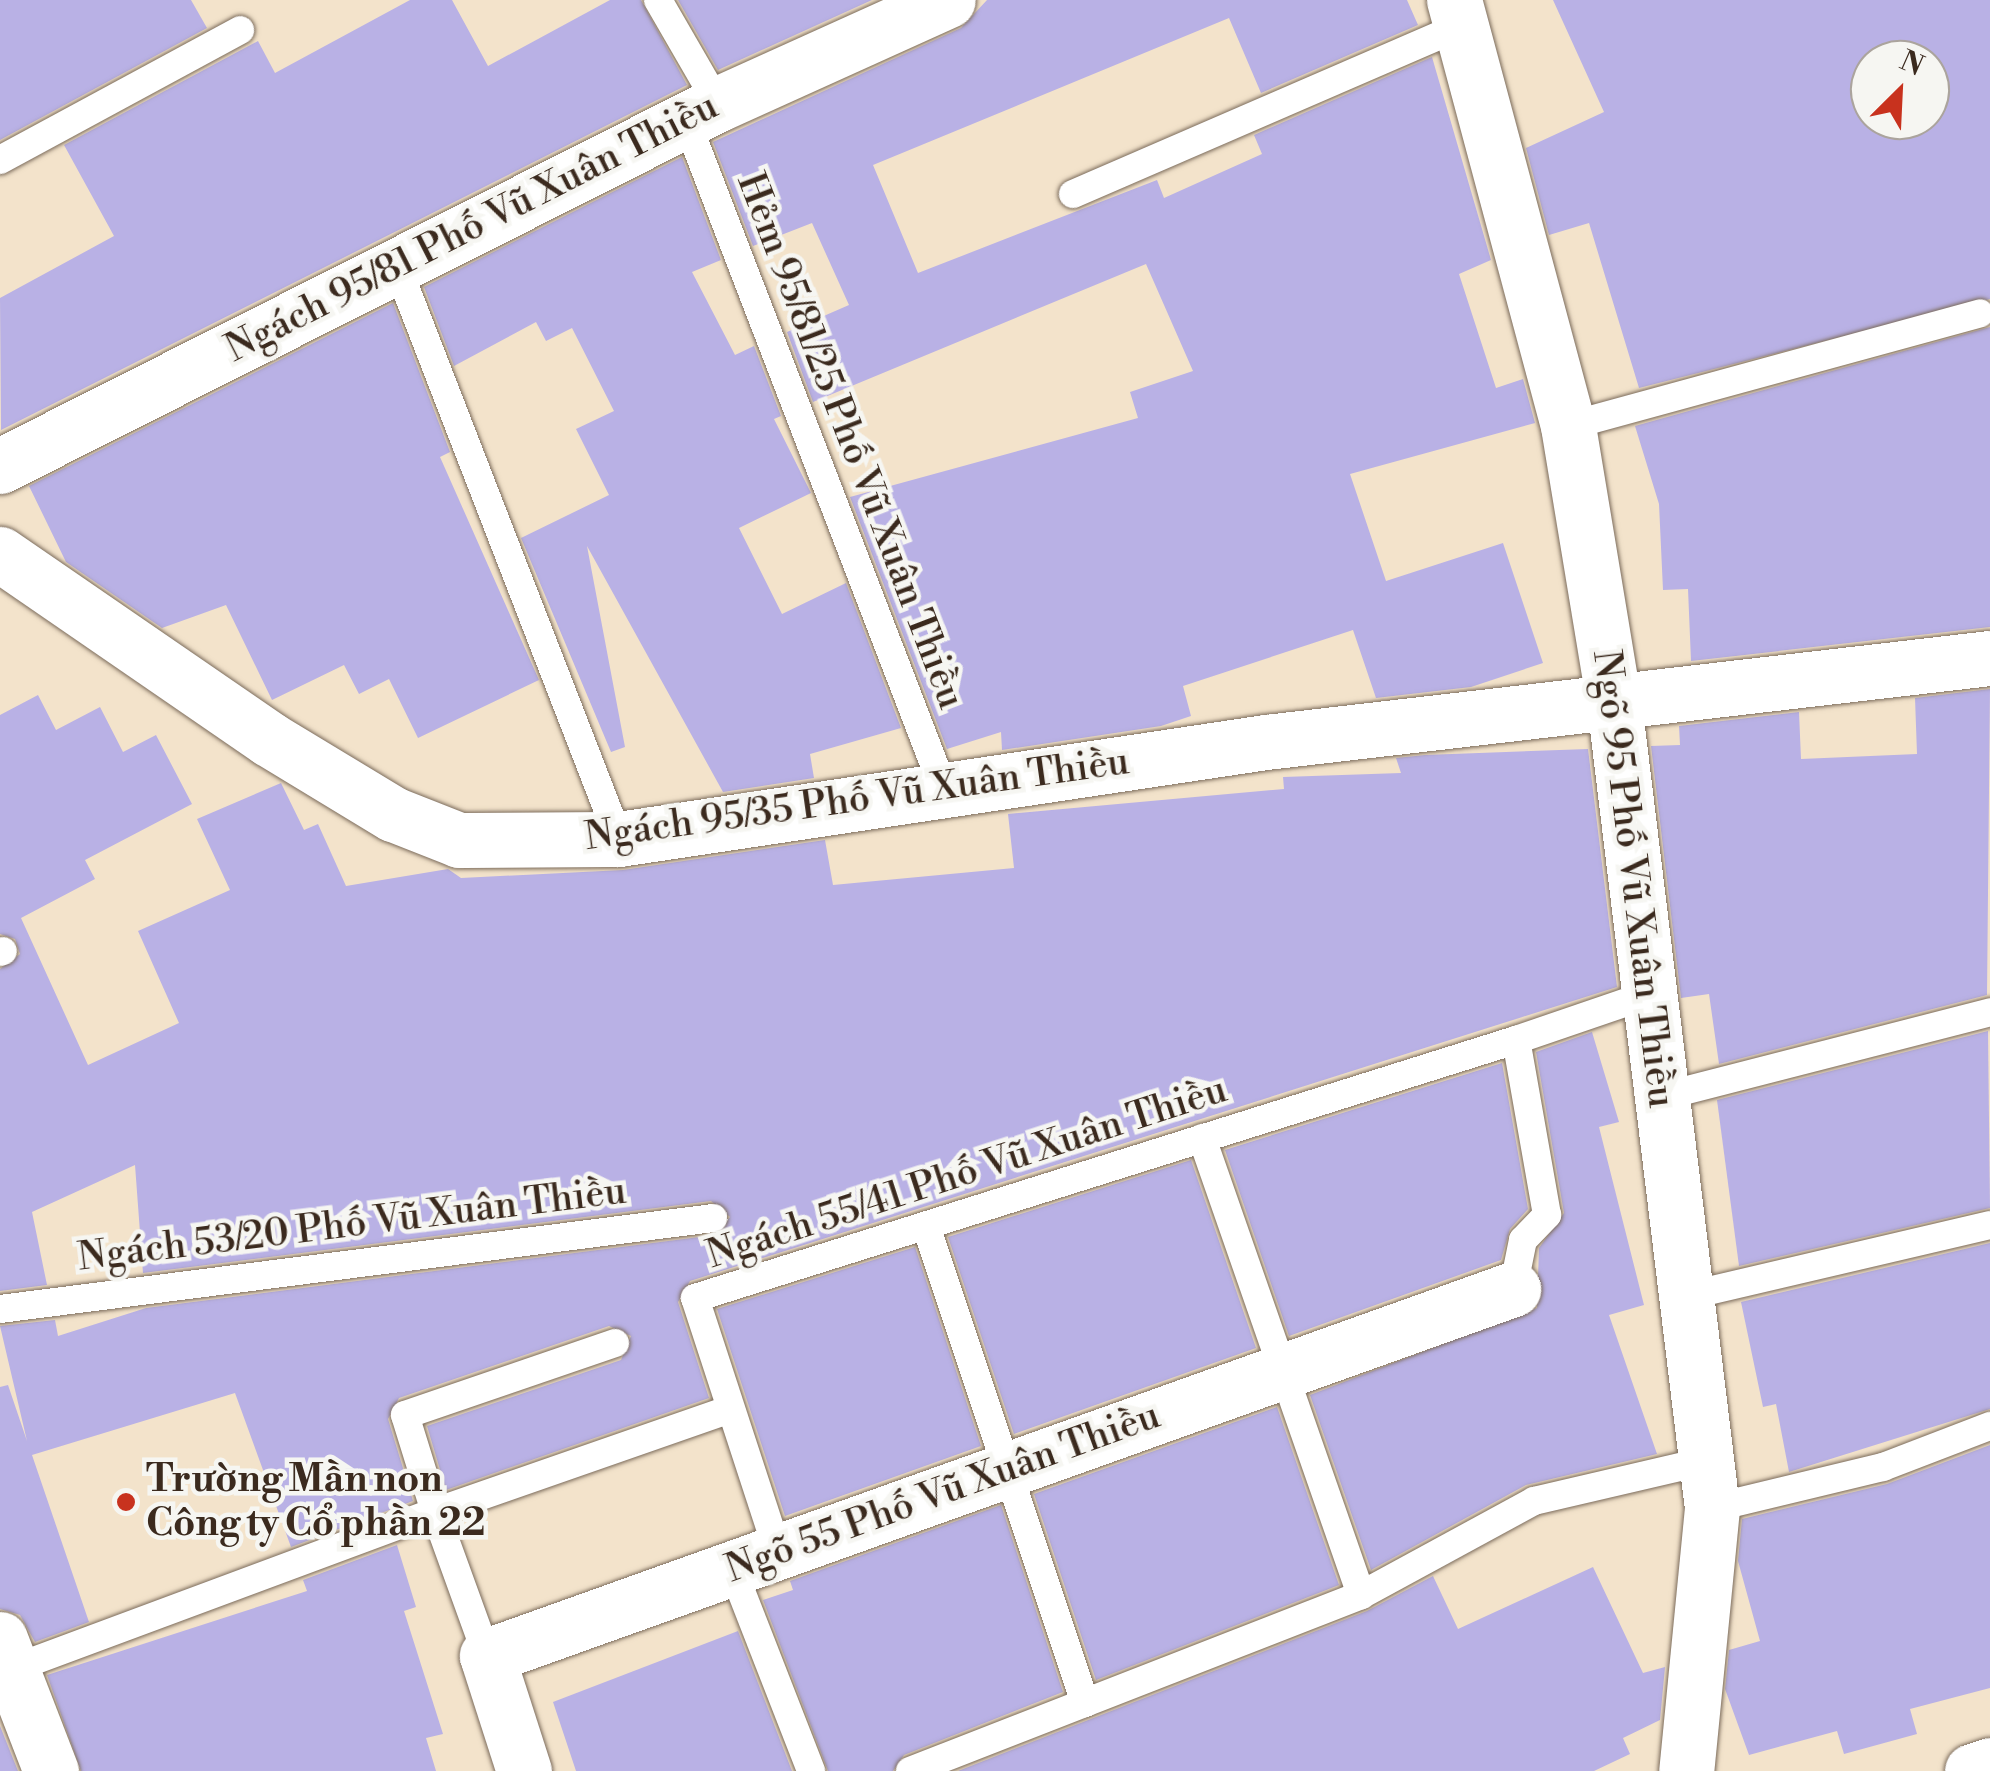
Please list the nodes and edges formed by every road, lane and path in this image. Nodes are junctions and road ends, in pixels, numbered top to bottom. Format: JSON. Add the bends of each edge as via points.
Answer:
{"nodes":[{"id":1,"x":658,"y":0,"type":"edge"},
{"id":2,"x":948,"y":0,"type":"edge"},
{"id":3,"x":1458,"y":12,"type":"edge"},
{"id":4,"x":240,"y":30,"type":"dead end"},
{"id":5,"x":702,"y":112,"type":"junction"},
{"id":6,"x":0,"y":160,"type":"edge"},
{"id":7,"x":1073,"y":194,"type":"dead end"},
{"id":8,"x":397,"y":266,"type":"junction"},
{"id":9,"x":1980,"y":313,"type":"dead end"},
{"id":10,"x":1568,"y":426,"type":"junction"},
{"id":11,"x":0,"y":466,"type":"edge"},
{"id":12,"x":0,"y":554,"type":"edge"},
{"id":13,"x":1990,"y":658,"type":"edge"},
{"id":14,"x":1614,"y":703,"type":"junction"},
{"id":15,"x":944,"y":790,"type":"junction"},
{"id":16,"x":619,"y":839,"type":"junction"},
{"id":17,"x":1650,"y":994,"type":"junction"},
{"id":18,"x":1990,"y":1012,"type":"edge"},
{"id":19,"x":1516,"y":1040,"type":"junction"},
{"id":20,"x":1660,"y":1097,"type":"junction"},
{"id":21,"x":1202,"y":1138,"type":"junction"},
{"id":22,"x":713,"y":1218,"type":"dead end"},
{"id":23,"x":926,"y":1226,"type":"junction"},
{"id":24,"x":1990,"y":1226,"type":"edge"},
{"id":25,"x":1512,"y":1289,"type":"joint"},
{"id":26,"x":1687,"y":1296,"type":"junction"},
{"id":27,"x":0,"y":1308,"type":"edge"},
{"id":28,"x":615,"y":1343,"type":"dead end"},
{"id":29,"x":1279,"y":1372,"type":"junction"},
{"id":30,"x":730,"y":1410,"type":"junction"},
{"id":31,"x":1990,"y":1426,"type":"edge"},
{"id":32,"x":1010,"y":1469,"type":"junction"},
{"id":33,"x":1709,"y":1484,"type":"junction"},
{"id":34,"x":435,"y":1512,"type":"junction"},
{"id":35,"x":755,"y":1560,"type":"junction"},
{"id":36,"x":1361,"y":1595,"type":"junction"},
{"id":37,"x":6,"y":1654,"type":"edge"},
{"id":38,"x":488,"y":1656,"type":"junction"},
{"id":39,"x":1085,"y":1703,"type":"junction"},
{"id":40,"x":1990,"y":1765,"type":"edge"},
{"id":41,"x":51,"y":1771,"type":"edge"},
{"id":42,"x":524,"y":1771,"type":"edge"},
{"id":43,"x":811,"y":1771,"type":"edge"},
{"id":44,"x":910,"y":1771,"type":"edge"},
{"id":45,"x":1686,"y":1771,"type":"edge"},
{"id":46,"x":1972,"y":1771,"type":"edge"}],
"edges":[{"from":1,"to":5,"type":"lane","name":"Hẻm 95/81/25 Phố Vũ Xuân Thiều"},
{"from":2,"to":5,"type":"street","name":"Ngách 95/81 Phố Vũ Xuân Thiều"},
{"from":3,"to":7,"type":"lane"},
{"from":3,"to":10,"type":"street","name":"Ngõ 95 Phố Vũ Xuân Thiều"},
{"from":4,"to":6,"type":"lane"},
{"from":5,"to":8,"type":"street","name":"Ngách 95/81 Phố Vũ Xuân Thiều"},
{"from":5,"to":15,"type":"lane","name":"Hẻm 95/81/25 Phố Vũ Xuân Thiều"},
{"from":8,"to":11,"type":"street","name":"Ngách 95/81 Phố Vũ Xuân Thiều"},
{"from":8,"to":16,"type":"lane"},
{"from":9,"to":10,"type":"lane"},
{"from":10,"to":14,"type":"street","name":"Ngõ 95 Phố Vũ Xuân Thiều"},
{"from":12,"to":16,"type":"street","name":"Ngách 95/35 Phố Vũ Xuân Thiều","via":[[85,619],[393,814],[460,840]]},
{"from":13,"to":14,"type":"street","name":"Ngách 95/35 Phố Vũ Xuân Thiều"},
{"from":14,"to":15,"type":"street","name":"Ngách 95/35 Phố Vũ Xuân Thiều"},
{"from":14,"to":17,"type":"street","name":"Ngõ 95 Phố Vũ Xuân Thiều"},
{"from":15,"to":16,"type":"street","name":"Ngách 95/35 Phố Vũ Xuân Thiều"},
{"from":17,"to":19,"type":"lane","name":"Ngách 55/41 Phố Vũ Xuân Thiều"},
{"from":17,"to":20,"type":"street","name":"Ngõ 95 Phố Vũ Xuân Thiều"},
{"from":18,"to":20,"type":"lane"},
{"from":19,"to":21,"type":"lane","name":"Ngách 55/41 Phố Vũ Xuân Thiều"},
{"from":19,"to":25,"type":"lane","via":[[1546,1215],[1523,1240]]},
{"from":20,"to":26,"type":"street","name":"Ngõ 95 Phố Vũ Xuân Thiều"},
{"from":21,"to":23,"type":"lane","name":"Ngách 55/41 Phố Vũ Xuân Thiều"},
{"from":21,"to":29,"type":"lane"},
{"from":22,"to":27,"type":"lane","name":"Ngách 53/20 Phố Vũ Xuân Thiều"},
{"from":23,"to":30,"type":"lane","name":"Ngách 55/41 Phố Vũ Xuân Thiều","via":[[695,1298]]},
{"from":23,"to":32,"type":"lane"},
{"from":24,"to":26,"type":"lane"},
{"from":25,"to":29,"type":"street","name":"Ngõ 55 Phố Vũ Xuân Thiều"},
{"from":26,"to":33,"type":"street","name":"Ngõ 95 Phố Vũ Xuân Thiều"},
{"from":28,"to":34,"type":"lane","via":[[405,1415]]},
{"from":29,"to":32,"type":"street","name":"Ngõ 55 Phố Vũ Xuân Thiều"},
{"from":29,"to":36,"type":"lane"},
{"from":30,"to":34,"type":"lane"},
{"from":30,"to":35,"type":"lane","name":"Ngách 55/41 Phố Vũ Xuân Thiều"},
{"from":31,"to":33,"type":"lane","via":[[1884,1467]]},
{"from":32,"to":35,"type":"street","name":"Ngõ 55 Phố Vũ Xuân Thiều"},
{"from":32,"to":39,"type":"lane"},
{"from":33,"to":36,"type":"lane","via":[[1534,1501]]},
{"from":33,"to":45,"type":"street","name":"Ngõ 95 Phố Vũ Xuân Thiều"},
{"from":34,"to":37,"type":"lane"},
{"from":34,"to":38,"type":"lane"},
{"from":35,"to":38,"type":"street","name":"Ngõ 55 Phố Vũ Xuân Thiều"},
{"from":35,"to":43,"type":"lane","name":"Ngách 55/41 Phố Vũ Xuân Thiều"},
{"from":36,"to":39,"type":"lane"},
{"from":37,"to":41,"type":"street"},
{"from":38,"to":42,"type":"street"},
{"from":39,"to":44,"type":"lane"},
{"from":40,"to":46,"type":"street"}]}
